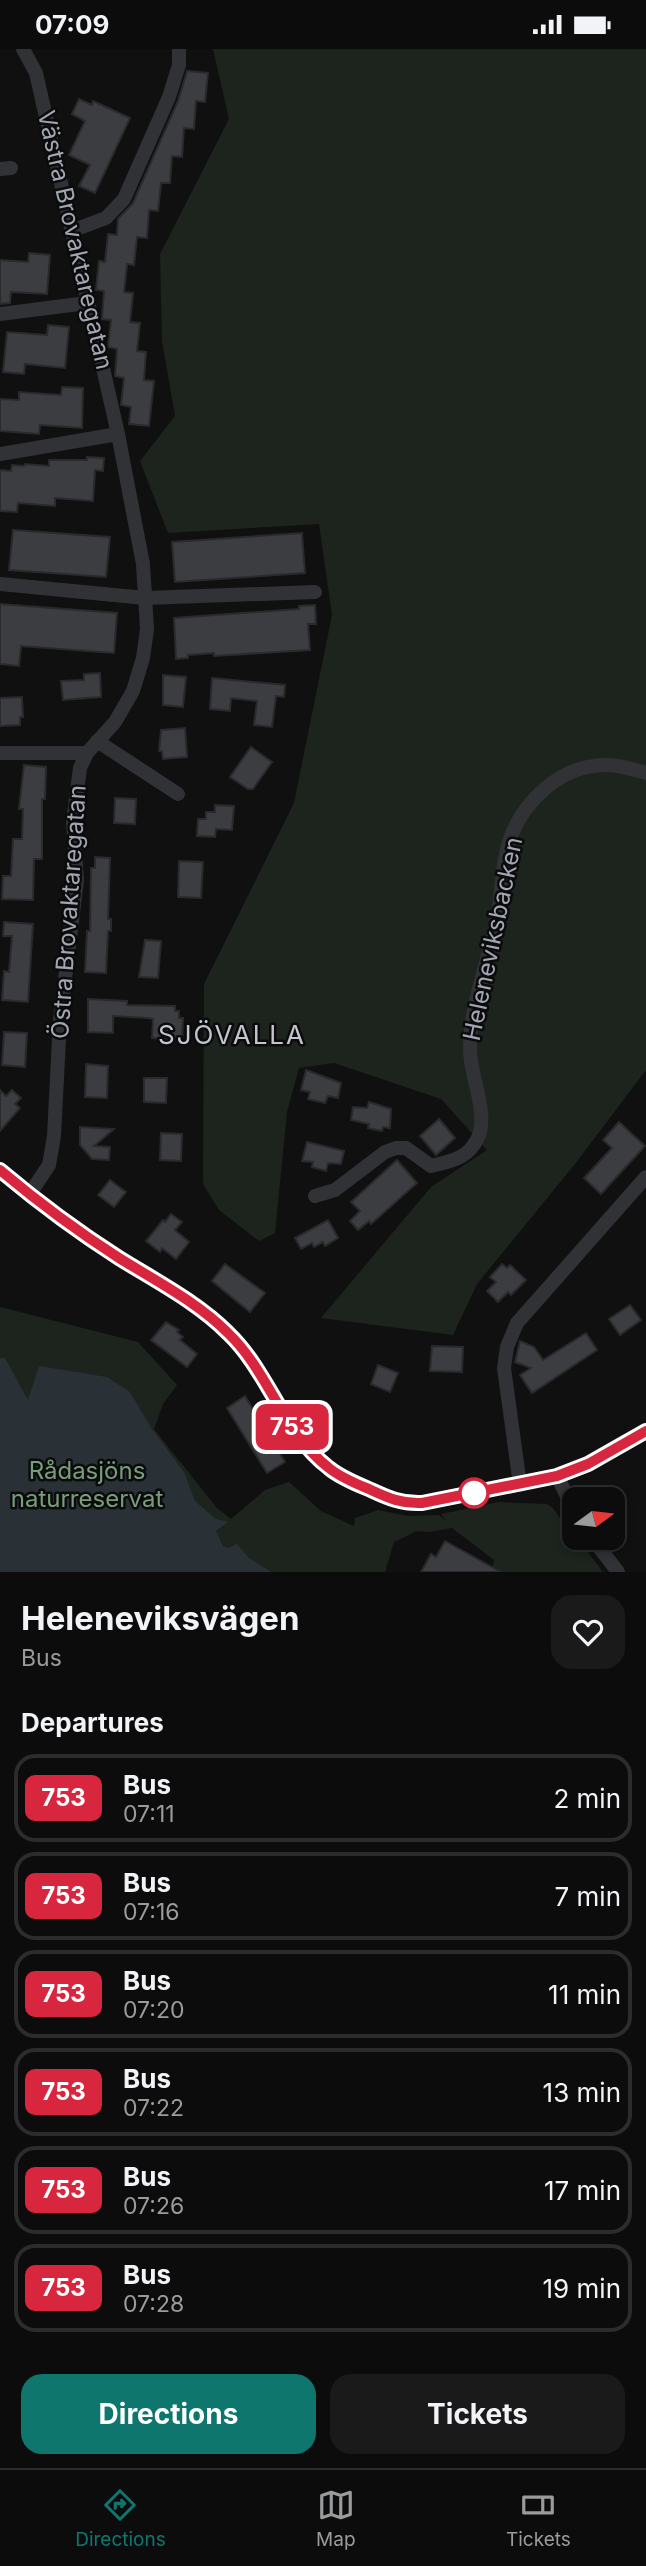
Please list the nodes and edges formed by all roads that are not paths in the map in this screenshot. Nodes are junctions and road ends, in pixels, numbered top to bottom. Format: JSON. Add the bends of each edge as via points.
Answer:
{"nodes":[{"id":1,"x":23,"y":49,"type":"edge"},
{"id":2,"x":179,"y":49,"type":"edge"},
{"id":3,"x":71,"y":231,"type":"junction"},
{"id":4,"x":87,"y":303,"type":"junction"},
{"id":5,"x":0,"y":314,"type":"edge"},
{"id":6,"x":118,"y":434,"type":"junction"},
{"id":7,"x":0,"y":454,"type":"edge"},
{"id":8,"x":0,"y":584,"type":"edge"},
{"id":9,"x":315,"y":592,"type":"dead end"},
{"id":10,"x":145,"y":598,"type":"junction"},
{"id":11,"x":97,"y":741,"type":"junction"},
{"id":12,"x":0,"y":753,"type":"edge"},
{"id":13,"x":87,"y":753,"type":"junction"},
{"id":14,"x":646,"y":773,"type":"edge"},
{"id":15,"x":178,"y":794,"type":"dead end"},
{"id":16,"x":0,"y":1170,"type":"edge"},
{"id":17,"x":646,"y":1177,"type":"edge"},
{"id":18,"x":29,"y":1195,"type":"junction"},
{"id":19,"x":315,"y":1196,"type":"dead end"},
{"id":20,"x":646,"y":1431,"type":"edge"},
{"id":21,"x":557,"y":1476,"type":"junction"},
{"id":22,"x":520,"y":1485,"type":"junction"},
{"id":23,"x":562,"y":1487,"type":"edge"},
{"id":24,"x":602,"y":1551,"type":"edge"},
{"id":25,"x":618,"y":1572,"type":"edge"}],
"edges":[{"from":1,"to":3,"type":"street","name":"Västra Brovaktaregatan","via":[[36,73]]},
{"from":2,"to":3,"type":"street","via":[[169,97],[124,199],[106,218]]},
{"from":3,"to":4,"type":"street","name":"Västra Brovaktaregatan"},
{"from":4,"to":5,"type":"street"},
{"from":4,"to":6,"type":"street","name":"Västra Brovaktaregatan"},
{"from":6,"to":7,"type":"street"},
{"from":6,"to":10,"type":"street","name":"Östra Brovaktaregatan","via":[[143,564]]},
{"from":8,"to":10,"type":"street"},
{"from":9,"to":10,"type":"street"},
{"from":10,"to":11,"type":"street","name":"Östra Brovaktaregatan","via":[[147,629],[133,691],[115,722]]},
{"from":11,"to":13,"type":"street","name":"Östra Brovaktaregatan"},
{"from":11,"to":15,"type":"street"},
{"from":12,"to":13,"type":"street"},
{"from":13,"to":18,"type":"street","name":"Östra Brovaktaregatan","via":[[80,768],[73,822],[77,880],[60,1020],[54,1136],[49,1165]]},
{"from":14,"to":19,"type":"street","name":"Heleneviksbacken","via":[[611,765],[572,771],[537,797],[511,835],[470,1049],[482,1123],[474,1146],[456,1160],[431,1165],[407,1149],[396,1148],[335,1190]]},
{"from":16,"to":18,"type":"street"},
{"from":17,"to":22,"type":"street","via":[[517,1323],[507,1347],[504,1368]]},
{"from":18,"to":22,"type":"street","via":[[229,1333],[252,1360],[304,1445],[341,1476],[410,1504]]},
{"from":20,"to":21,"type":"street"},
{"from":21,"to":22,"type":"street"},
{"from":21,"to":23,"type":"street"},
{"from":24,"to":25,"type":"street"}]}
